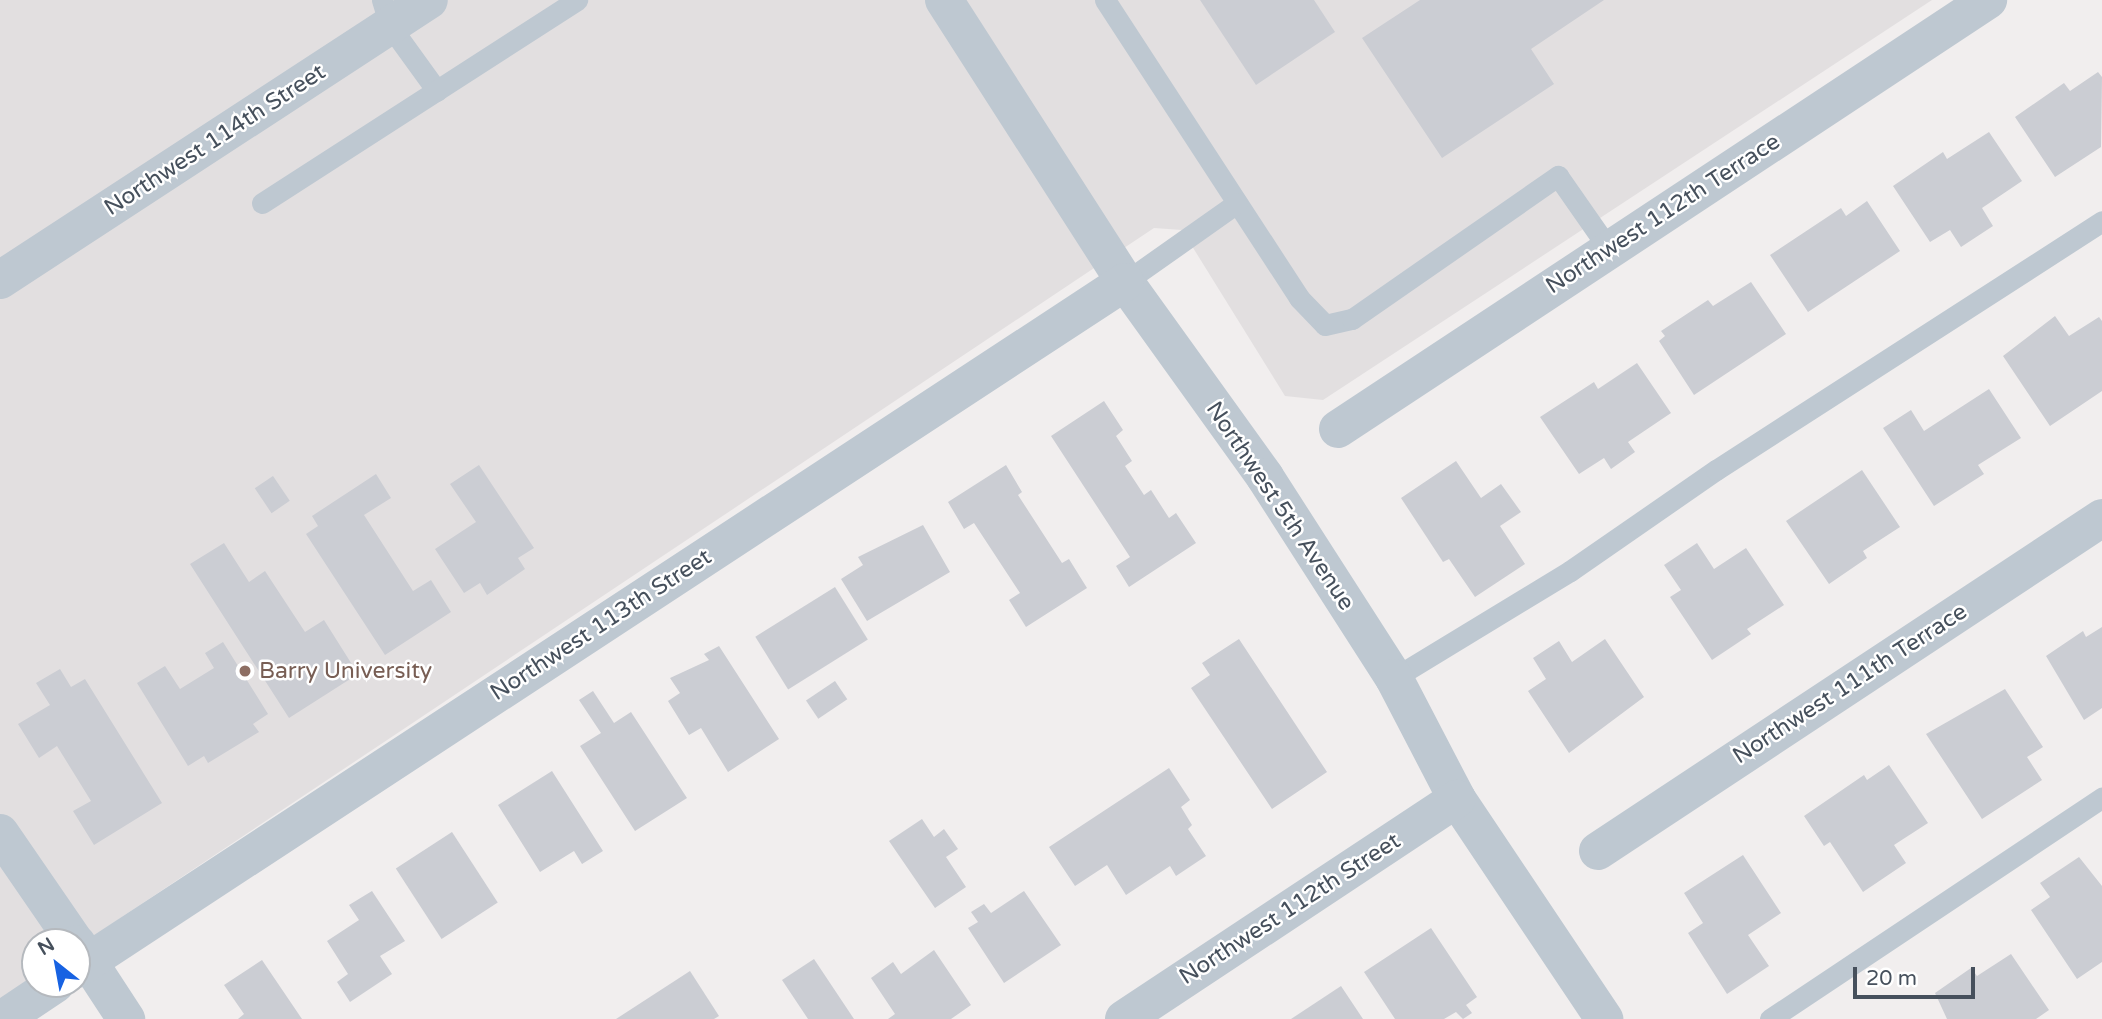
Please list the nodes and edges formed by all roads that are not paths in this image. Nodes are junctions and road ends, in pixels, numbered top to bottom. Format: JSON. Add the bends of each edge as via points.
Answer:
{"nodes":[{"id":1,"x":429,"y":0,"type":"edge"},
{"id":2,"x":577,"y":0,"type":"edge"},
{"id":3,"x":944,"y":0,"type":"edge"},
{"id":4,"x":1105,"y":0,"type":"edge"},
{"id":5,"x":1988,"y":0,"type":"edge"},
{"id":6,"x":386,"y":13,"type":"edge"},
{"id":7,"x":436,"y":91,"type":"junction"},
{"id":8,"x":1237,"y":202,"type":"junction"},
{"id":9,"x":262,"y":203,"type":"dead end"},
{"id":10,"x":2102,"y":221,"type":"edge"},
{"id":11,"x":1609,"y":249,"type":"junction"},
{"id":12,"x":0,"y":280,"type":"edge"},
{"id":13,"x":1125,"y":282,"type":"junction"},
{"id":14,"x":1338,"y":429,"type":"dead end"},
{"id":15,"x":2102,"y":518,"type":"edge"},
{"id":16,"x":1394,"y":678,"type":"junction"},
{"id":17,"x":2102,"y":798,"type":"edge"},
{"id":18,"x":1457,"y":799,"type":"junction"},
{"id":19,"x":0,"y":833,"type":"edge"},
{"id":20,"x":1598,"y":851,"type":"dead end"},
{"id":21,"x":62,"y":928,"type":"edge"},
{"id":22,"x":91,"y":946,"type":"edge"},
{"id":23,"x":91,"y":971,"type":"edge"},
{"id":24,"x":34,"y":998,"type":"edge"},
{"id":25,"x":3,"y":1019,"type":"edge"},
{"id":26,"x":126,"y":1019,"type":"edge"},
{"id":27,"x":1124,"y":1019,"type":"edge"},
{"id":28,"x":1604,"y":1019,"type":"edge"},
{"id":29,"x":1770,"y":1019,"type":"edge"}],
"edges":[{"from":1,"to":6,"type":"street","name":"Northwest 114th Street"},
{"from":2,"to":7,"type":"lane"},
{"from":3,"to":13,"type":"street","name":"Northwest 5th Avenue"},
{"from":4,"to":8,"type":"lane"},
{"from":5,"to":11,"type":"street","name":"Northwest 112th Terrace"},
{"from":6,"to":7,"type":"lane"},
{"from":6,"to":12,"type":"street","name":"Northwest 114th Street"},
{"from":7,"to":9,"type":"lane"},
{"from":8,"to":11,"type":"lane","via":[[1299,298],[1325,325],[1352,319],[1558,176]]},
{"from":8,"to":13,"type":"lane"},
{"from":10,"to":16,"type":"lane","via":[[1716,470],[1570,571]]},
{"from":11,"to":14,"type":"street","name":"Northwest 112th Terrace"},
{"from":13,"to":16,"type":"street","name":"Northwest 5th Avenue","via":[[1265,477]]},
{"from":13,"to":22,"type":"street","name":"Northwest 113th Street"},
{"from":15,"to":20,"type":"street","name":"Northwest 111th Terrace"},
{"from":16,"to":18,"type":"street","name":"Northwest 5th Avenue"},
{"from":17,"to":29,"type":"lane"},
{"from":18,"to":27,"type":"street","name":"Northwest 112th Street"},
{"from":18,"to":28,"type":"street","name":"Northwest 5th Avenue"},
{"from":19,"to":21,"type":"street"},
{"from":23,"to":26,"type":"street"},
{"from":24,"to":25,"type":"street"}]}
